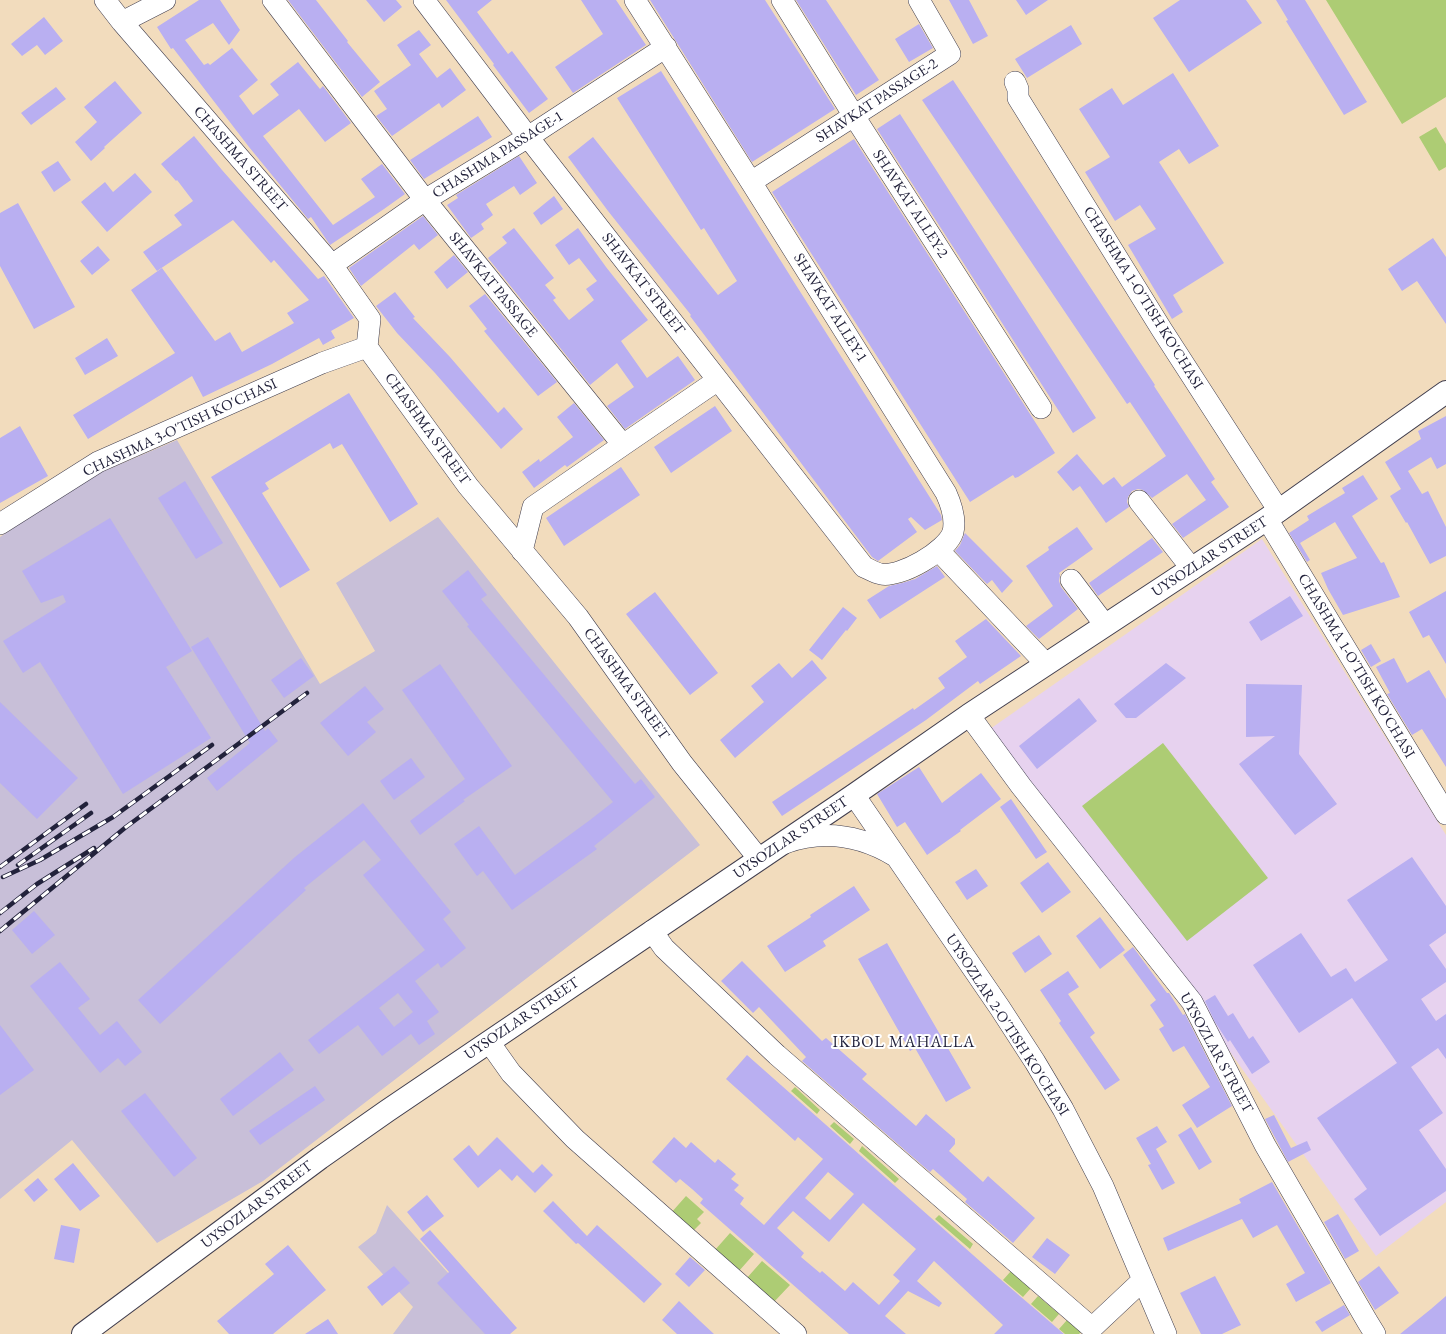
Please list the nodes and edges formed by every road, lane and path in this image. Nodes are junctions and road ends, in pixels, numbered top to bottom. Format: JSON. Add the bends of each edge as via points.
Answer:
{"nodes":[{"id":1,"x":105,"y":0,"type":"edge"},
{"id":2,"x":165,"y":0,"type":"edge"},
{"id":3,"x":273,"y":0,"type":"edge"},
{"id":4,"x":424,"y":0,"type":"edge"},
{"id":5,"x":635,"y":0,"type":"edge"},
{"id":6,"x":782,"y":0,"type":"edge"},
{"id":7,"x":919,"y":0,"type":"edge"},
{"id":8,"x":122,"y":22,"type":"junction"},
{"id":9,"x":666,"y":47,"type":"junction"},
{"id":10,"x":1015,"y":82,"type":"dead end"},
{"id":11,"x":854,"y":116,"type":"junction"},
{"id":12,"x":528,"y":137,"type":"junction"},
{"id":13,"x":751,"y":182,"type":"junction"},
{"id":14,"x":425,"y":200,"type":"junction"},
{"id":15,"x":332,"y":265,"type":"junction"},
{"id":16,"x":368,"y":347,"type":"junction"},
{"id":17,"x":718,"y":380,"type":"junction"},
{"id":18,"x":1446,"y":392,"type":"edge"},
{"id":19,"x":1041,"y":408,"type":"dead end"},
{"id":20,"x":623,"y":445,"type":"junction"},
{"id":21,"x":1139,"y":501,"type":"dead end"},
{"id":22,"x":1273,"y":515,"type":"junction"},
{"id":23,"x":0,"y":524,"type":"edge"},
{"id":24,"x":522,"y":551,"type":"junction"},
{"id":25,"x":939,"y":551,"type":"junction"},
{"id":26,"x":864,"y":567,"type":"joint"},
{"id":27,"x":1192,"y":569,"type":"junction"},
{"id":28,"x":1071,"y":580,"type":"dead end"},
{"id":29,"x":1105,"y":625,"type":"junction"},
{"id":30,"x":1046,"y":664,"type":"junction"},
{"id":31,"x":969,"y":715,"type":"junction"},
{"id":32,"x":854,"y":795,"type":"junction"},
{"id":33,"x":1446,"y":814,"type":"edge"},
{"id":34,"x":781,"y":844,"type":"junction"},
{"id":35,"x":896,"y":856,"type":"junction"},
{"id":36,"x":759,"y":859,"type":"junction"},
{"id":37,"x":652,"y":931,"type":"junction"},
{"id":38,"x":489,"y":1042,"type":"junction"},
{"id":39,"x":1143,"y":1280,"type":"junction"},
{"id":40,"x":83,"y":1334,"type":"edge"},
{"id":41,"x":796,"y":1334,"type":"edge"},
{"id":42,"x":1166,"y":1334,"type":"edge"},
{"id":43,"x":1376,"y":1334,"type":"edge"}],
"edges":[{"from":1,"to":8,"type":"street","name":"CHASHMA STREET"},
{"from":2,"to":8,"type":"street"},
{"from":3,"to":14,"type":"street","name":"SHAVKAT PASSAGE"},
{"from":4,"to":12,"type":"street","name":"SHAVKAT STREET"},
{"from":5,"to":9,"type":"street","name":"SHAVKAT ALLEY-1"},
{"from":6,"to":11,"type":"street","name":"SHAVKAT ALLEY-2"},
{"from":7,"to":11,"type":"street","name":"SHAVKAT PASSAGE-2","via":[[950,54]]},
{"from":8,"to":15,"type":"street","name":"CHASHMA STREET"},
{"from":9,"to":12,"type":"street","name":"CHASHMA PASSAGE-1"},
{"from":9,"to":13,"type":"street","name":"SHAVKAT ALLEY-1"},
{"from":10,"to":22,"type":"street","name":"CHASHMA 1-O'TISH KO'CHASI","via":[[1018,98]]},
{"from":11,"to":13,"type":"street","name":"SHAVKAT PASSAGE-2"},
{"from":11,"to":19,"type":"street","name":"SHAVKAT ALLEY-2"},
{"from":12,"to":14,"type":"street","name":"CHASHMA PASSAGE-1"},
{"from":12,"to":17,"type":"street","name":"SHAVKAT STREET"},
{"from":13,"to":25,"type":"street","name":"SHAVKAT ALLEY-1","via":[[946,493],[951,503],[953,533]]},
{"from":14,"to":15,"type":"street","name":"CHASHMA PASSAGE-1"},
{"from":14,"to":20,"type":"street","name":"SHAVKAT PASSAGE"},
{"from":15,"to":16,"type":"street","name":"CHASHMA STREET","via":[[370,319]]},
{"from":16,"to":23,"type":"street","name":"CHASHMA 3-O'TISH KO'CHASI","via":[[322,363],[98,462]]},
{"from":16,"to":24,"type":"street","name":"CHASHMA STREET","via":[[468,486]]},
{"from":17,"to":20,"type":"street"},
{"from":17,"to":26,"type":"street","name":"SHAVKAT STREET"},
{"from":18,"to":22,"type":"main road","name":"UYSOZLAR STREET"},
{"from":20,"to":24,"type":"street","via":[[534,507]]},
{"from":21,"to":27,"type":"street"},
{"from":22,"to":27,"type":"main road","name":"UYSOZLAR STREET"},
{"from":22,"to":33,"type":"street","name":"CHASHMA 1-O'TISH KO'CHASI"},
{"from":24,"to":36,"type":"street","name":"CHASHMA STREET","via":[[578,618],[682,763]]},
{"from":25,"to":26,"type":"street","name":"SHAVKAT ALLEY-1","via":[[895,574],[881,574]]},
{"from":25,"to":30,"type":"street"},
{"from":27,"to":29,"type":"main road","name":"UYSOZLAR STREET"},
{"from":28,"to":29,"type":"street"},
{"from":29,"to":30,"type":"main road","name":"UYSOZLAR STREET"},
{"from":30,"to":31,"type":"main road","name":"UYSOZLAR STREET"},
{"from":31,"to":32,"type":"main road","name":"UYSOZLAR STREET"},
{"from":31,"to":43,"type":"street","name":"UYSOZLAR STREET","via":[[1021,786],[1192,1002],[1265,1145],[1366,1321]]},
{"from":32,"to":34,"type":"main road","name":"UYSOZLAR STREET"},
{"from":32,"to":35,"type":"street","name":"UYSOZLAR 2-O'TISH KO'CHASI"},
{"from":34,"to":35,"type":"street","via":[[796,839],[840,836],[869,842]]},
{"from":34,"to":36,"type":"main road","name":"UYSOZLAR STREET"},
{"from":35,"to":39,"type":"street","name":"UYSOZLAR 2-O'TISH KO'CHASI","via":[[1031,1056],[1063,1110],[1103,1186]]},
{"from":36,"to":37,"type":"main road","name":"UYSOZLAR STREET"},
{"from":37,"to":38,"type":"main road","name":"UYSOZLAR STREET"},
{"from":37,"to":39,"type":"street","via":[[664,948],[777,1055],[1092,1328]]},
{"from":38,"to":40,"type":"main road","name":"UYSOZLAR STREET","via":[[320,1158]]},
{"from":38,"to":41,"type":"street","via":[[511,1073],[575,1139]]},
{"from":39,"to":42,"type":"street","name":"UYSOZLAR 2-O'TISH KO'CHASI"}]}
